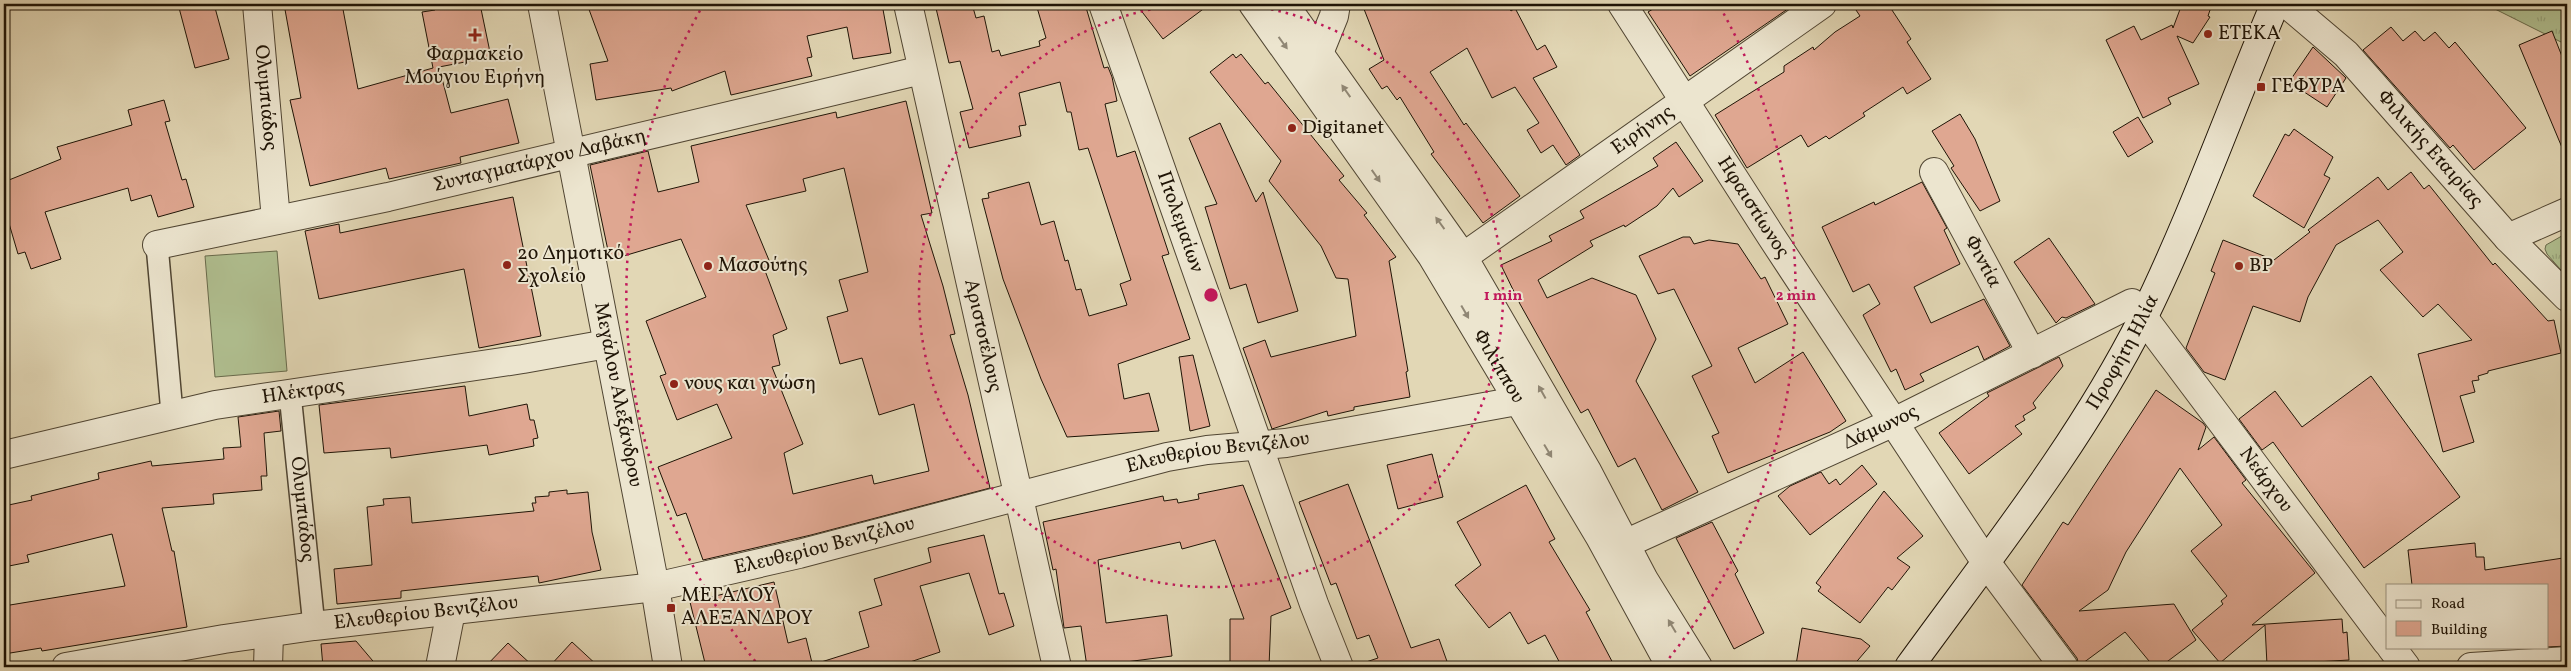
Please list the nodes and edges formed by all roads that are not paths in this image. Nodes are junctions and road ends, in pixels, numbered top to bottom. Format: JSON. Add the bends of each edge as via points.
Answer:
{"nodes":[{"id":1,"x":257,"y":4,"type":"edge"},
{"id":2,"x":542,"y":4,"type":"edge"},
{"id":3,"x":908,"y":4,"type":"edge"},
{"id":4,"x":1103,"y":4,"type":"edge"},
{"id":5,"x":1253,"y":4,"type":"edge"},
{"id":6,"x":1284,"y":4,"type":"edge"},
{"id":7,"x":1336,"y":4,"type":"edge"},
{"id":8,"x":1622,"y":4,"type":"edge"},
{"id":9,"x":1822,"y":4,"type":"edge"},
{"id":10,"x":2275,"y":4,"type":"edge"},
{"id":11,"x":2288,"y":4,"type":"edge"},
{"id":12,"x":1319,"y":53,"type":"junction"},
{"id":13,"x":922,"y":70,"type":"junction"},
{"id":14,"x":1685,"y":100,"type":"junction"},
{"id":15,"x":571,"y":153,"type":"junction"},
{"id":16,"x":1934,"y":172,"type":"dead end"},
{"id":17,"x":2567,"y":212,"type":"edge"},
{"id":18,"x":276,"y":220,"type":"junction"},
{"id":19,"x":2508,"y":238,"type":"junction"},
{"id":20,"x":157,"y":245,"type":"joint"},
{"id":21,"x":1464,"y":257,"type":"junction"},
{"id":22,"x":2567,"y":297,"type":"edge"},
{"id":23,"x":2138,"y":310,"type":"junction"},
{"id":24,"x":608,"y":344,"type":"junction"},
{"id":25,"x":2032,"y":354,"type":"junction"},
{"id":26,"x":290,"y":394,"type":"junction"},
{"id":27,"x":1517,"y":401,"type":"junction"},
{"id":28,"x":172,"y":413,"type":"junction"},
{"id":29,"x":1894,"y":422,"type":"junction"},
{"id":30,"x":1258,"y":445,"type":"junction"},
{"id":31,"x":4,"y":455,"type":"edge"},
{"id":32,"x":1018,"y":497,"type":"junction"},
{"id":33,"x":1625,"y":544,"type":"junction"},
{"id":34,"x":1985,"y":562,"type":"junction"},
{"id":35,"x":654,"y":588,"type":"junction"},
{"id":36,"x":451,"y":611,"type":"junction"},
{"id":37,"x":314,"y":626,"type":"junction"},
{"id":38,"x":269,"y":633,"type":"junction"},
{"id":39,"x":2386,"y":641,"type":"edge"},
{"id":40,"x":2392,"y":648,"type":"edge"},
{"id":41,"x":2567,"y":661,"type":"edge"},
{"id":42,"x":66,"y":667,"type":"edge"},
{"id":43,"x":268,"y":667,"type":"edge"},
{"id":44,"x":440,"y":667,"type":"edge"},
{"id":45,"x":668,"y":667,"type":"edge"},
{"id":46,"x":1057,"y":667,"type":"edge"},
{"id":47,"x":1339,"y":667,"type":"edge"},
{"id":48,"x":1671,"y":667,"type":"edge"},
{"id":49,"x":1698,"y":667,"type":"edge"},
{"id":50,"x":1909,"y":667,"type":"edge"},
{"id":51,"x":2064,"y":667,"type":"edge"},
{"id":52,"x":2406,"y":667,"type":"edge"},
{"id":53,"x":2471,"y":667,"type":"edge"}],
"edges":[{"from":1,"to":18,"type":"street","name":"Ολυμπιάδος"},
{"from":2,"to":15,"type":"street","name":"Μεγάλου Αλεξάνδρου"},
{"from":3,"to":13,"type":"street","name":"Αριστοτέλους"},
{"from":4,"to":30,"type":"street","name":"Πτολεμαίων"},
{"from":5,"to":27,"type":"street","name":"Φιλίππου","one_way":true,"via":[[1432,256]]},
{"from":6,"to":12,"type":"street","name":"Φιλίππου"},
{"from":7,"to":12,"type":"street"},
{"from":8,"to":14,"type":"street","name":"Ηφαιστίωνος"},
{"from":9,"to":14,"type":"street","name":"Ειρήνης"},
{"from":10,"to":23,"type":"street","name":"Προφήτη Ηλία","via":[[2218,147]]},
{"from":11,"to":19,"type":"street","name":"Φιλικής Εταιρίας","via":[[2346,54]]},
{"from":21,"to":12,"type":"street","name":"Φιλίππου","one_way":true},
{"from":13,"to":15,"type":"street","name":"Συνταγματάρχου Δαβάκη"},
{"from":13,"to":32,"type":"street","name":"Αριστοτέλους"},
{"from":14,"to":21,"type":"street","name":"Ειρήνης"},
{"from":14,"to":29,"type":"street","name":"Ηφαιστίωνος"},
{"from":15,"to":18,"type":"street","name":"Συνταγματάρχου Δαβάκη"},
{"from":15,"to":24,"type":"street","name":"Μεγάλου Αλεξάνδρου"},
{"from":16,"to":25,"type":"street","name":"Φιντία"},
{"from":17,"to":19,"type":"street"},
{"from":18,"to":20,"type":"street","name":"Συνταγματάρχου Δαβάκη"},
{"from":19,"to":22,"type":"street","name":"Φιλικής Εταιρίας"},
{"from":20,"to":28,"type":"street"},
{"from":33,"to":21,"type":"street","name":"Φιλίππου","one_way":true,"via":[[1587,471]]},
{"from":23,"to":25,"type":"street","name":"Δάμωνος"},
{"from":23,"to":34,"type":"street","name":"Προφήτη Ηλία","via":[[2071,442]]},
{"from":23,"to":39,"type":"street","name":"Νεάρχου"},
{"from":24,"to":26,"type":"street","name":"Ηλέκτρας"},
{"from":24,"to":35,"type":"street","name":"Μεγάλου Αλεξάνδρου"},
{"from":25,"to":29,"type":"street","name":"Δάμωνος"},
{"from":26,"to":28,"type":"street","name":"Ηλέκτρας"},
{"from":26,"to":37,"type":"street","name":"Ολυμπιάδος"},
{"from":27,"to":30,"type":"street","name":"Ελευθερίου Βενιζέλου","via":[[1286,443]]},
{"from":27,"to":48,"type":"street","name":"Φιλίππου","one_way":true,"via":[[1600,537]]},
{"from":28,"to":31,"type":"street","name":"Ηλέκτρας"},
{"from":29,"to":33,"type":"street","name":"Δάμωνος"},
{"from":29,"to":34,"type":"street","name":"Ηφαιστίωνος"},
{"from":30,"to":32,"type":"street","name":"Ελευθερίου Βενιζέλου","via":[[1167,457]]},
{"from":30,"to":47,"type":"street","name":"Πτολεμαίων"},
{"from":32,"to":35,"type":"street","name":"Ελευθερίου Βενιζέλου"},
{"from":32,"to":46,"type":"street","name":"Αριστοτέλους"},
{"from":49,"to":33,"type":"street","name":"Φιλίππου","one_way":true},
{"from":34,"to":50,"type":"street","name":"Προφήτη Ηλία"},
{"from":34,"to":51,"type":"street","name":"Ηφαιστίωνος"},
{"from":35,"to":36,"type":"street","name":"Ελευθερίου Βενιζέλου"},
{"from":35,"to":45,"type":"street","name":"Μεγάλου Αλεξάνδρου"},
{"from":36,"to":37,"type":"street","name":"Ελευθερίου Βενιζέλου"},
{"from":36,"to":44,"type":"street"},
{"from":37,"to":38,"type":"street","name":"Ελευθερίου Βενιζέλου"},
{"from":38,"to":42,"type":"street","name":"Ελευθερίου Βενιζέλου"},
{"from":38,"to":43,"type":"street"},
{"from":40,"to":52,"type":"street"},
{"from":41,"to":53,"type":"street"}]}
